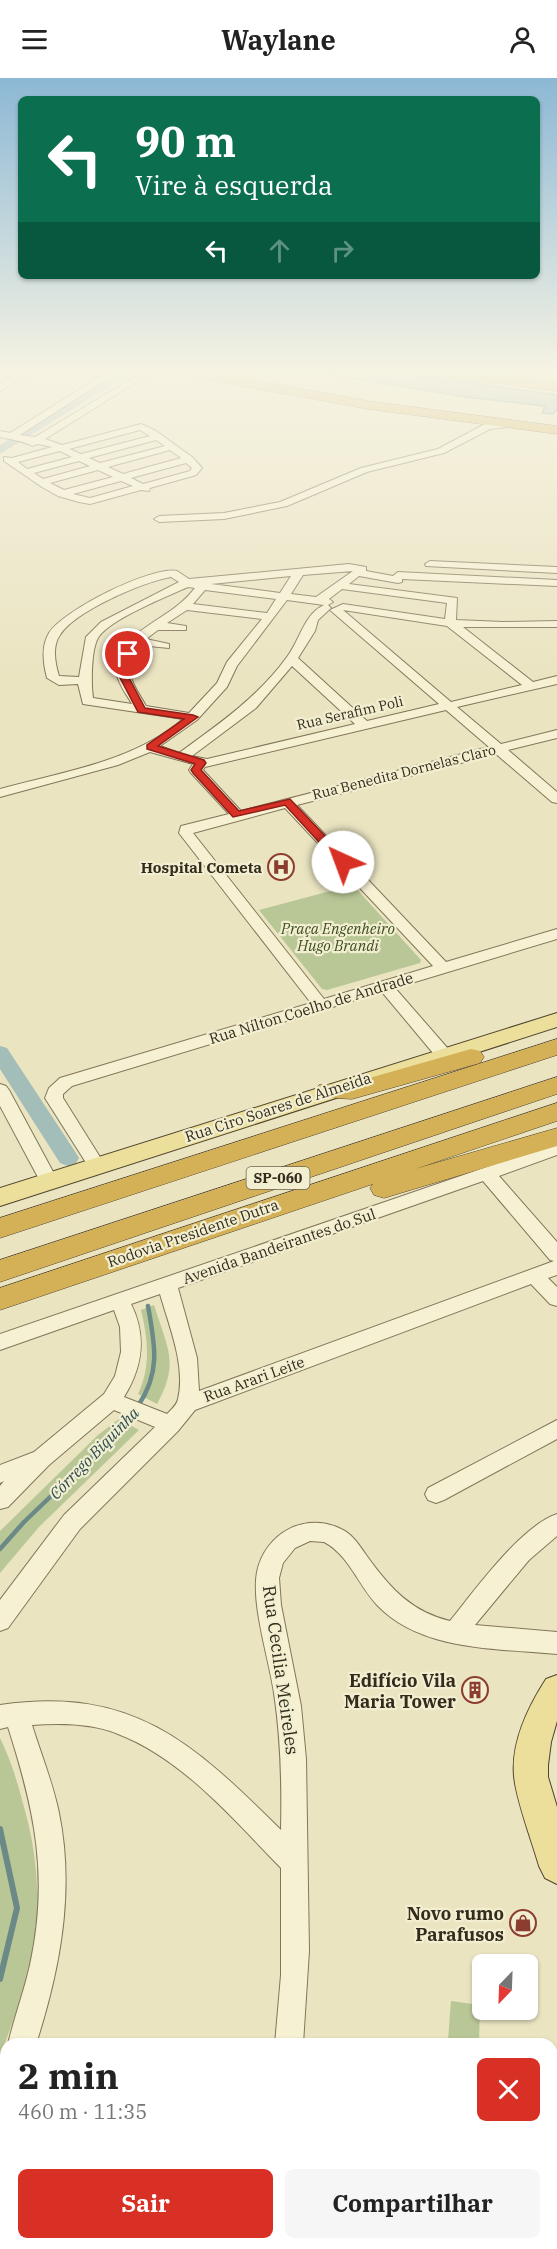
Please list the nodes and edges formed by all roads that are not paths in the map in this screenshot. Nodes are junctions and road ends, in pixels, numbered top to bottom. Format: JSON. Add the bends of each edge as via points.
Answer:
{"nodes":[{"id":1,"x":31,"y":474,"type":"edge"},
{"id":2,"x":70,"y":474,"type":"edge"},
{"id":3,"x":116,"y":474,"type":"edge"},
{"id":4,"x":131,"y":474,"type":"edge"},
{"id":5,"x":187,"y":474,"type":"edge"},
{"id":6,"x":354,"y":474,"type":"edge"},
{"id":7,"x":121,"y":477,"type":"junction"},
{"id":8,"x":43,"y":482,"type":"junction"},
{"id":9,"x":144,"y":489,"type":"junction"},
{"id":10,"x":63,"y":494,"type":"junction"},
{"id":11,"x":159,"y":519,"type":"dead end"},
{"id":12,"x":557,"y":558,"type":"edge"},
{"id":13,"x":557,"y":570,"type":"edge"},
{"id":14,"x":300,"y":571,"type":"junction"},
{"id":15,"x":361,"y":571,"type":"junction"},
{"id":16,"x":453,"y":579,"type":"junction"},
{"id":17,"x":187,"y":583,"type":"junction"},
{"id":18,"x":557,"y":583,"type":"edge"},
{"id":19,"x":202,"y":586,"type":"junction"},
{"id":20,"x":342,"y":586,"type":"junction"},
{"id":21,"x":285,"y":595,"type":"junction"},
{"id":22,"x":439,"y":600,"type":"junction"},
{"id":23,"x":185,"y":606,"type":"junction"},
{"id":24,"x":330,"y":606,"type":"junction"},
{"id":25,"x":270,"y":617,"type":"junction"},
{"id":26,"x":450,"y":623,"type":"junction"},
{"id":27,"x":557,"y":624,"type":"edge"},
{"id":28,"x":153,"y":626,"type":"junction"},
{"id":29,"x":182,"y":628,"type":"dead end"},
{"id":30,"x":136,"y":642,"type":"junction"},
{"id":31,"x":165,"y":646,"type":"dead end"},
{"id":32,"x":292,"y":659,"type":"junction"},
{"id":33,"x":84,"y":680,"type":"junction"},
{"id":34,"x":557,"y":680,"type":"edge"},
{"id":35,"x":531,"y":686,"type":"junction"},
{"id":36,"x":447,"y":706,"type":"junction"},
{"id":37,"x":141,"y":710,"type":"junction"},
{"id":38,"x":193,"y":717,"type":"junction"},
{"id":39,"x":364,"y":725,"type":"junction"},
{"id":40,"x":557,"y":734,"type":"edge"},
{"id":41,"x":150,"y":747,"type":"junction"},
{"id":42,"x":497,"y":748,"type":"junction"},
{"id":43,"x":182,"y":758,"type":"junction"},
{"id":44,"x":201,"y":763,"type":"junction"},
{"id":45,"x":0,"y":793,"type":"edge"},
{"id":46,"x":555,"y":796,"type":"edge"},
{"id":47,"x":287,"y":802,"type":"junction"},
{"id":48,"x":237,"y":814,"type":"junction"},
{"id":49,"x":557,"y":934,"type":"edge"},
{"id":50,"x":443,"y":968,"type":"junction"},
{"id":51,"x":384,"y":986,"type":"junction"},
{"id":52,"x":320,"y":1004,"type":"junction"},
{"id":53,"x":557,"y":1020,"type":"edge"},
{"id":54,"x":557,"y":1036,"type":"edge"},
{"id":55,"x":557,"y":1047,"type":"edge"},
{"id":56,"x":444,"y":1055,"type":"junction"},
{"id":57,"x":557,"y":1072,"type":"edge"},
{"id":58,"x":557,"y":1085,"type":"edge"},
{"id":59,"x":328,"y":1091,"type":"junction"},
{"id":60,"x":1,"y":1092,"type":"edge"},
{"id":61,"x":557,"y":1112,"type":"edge"},
{"id":62,"x":557,"y":1137,"type":"edge"},
{"id":63,"x":557,"y":1149,"type":"edge"},
{"id":64,"x":96,"y":1165,"type":"junction"},
{"id":65,"x":487,"y":1174,"type":"junction"},
{"id":66,"x":49,"y":1181,"type":"junction"},
{"id":67,"x":0,"y":1197,"type":"edge"},
{"id":68,"x":237,"y":1218,"type":"junction"},
{"id":69,"x":0,"y":1228,"type":"edge"},
{"id":70,"x":0,"y":1254,"type":"edge"},
{"id":71,"x":557,"y":1255,"type":"edge"},
{"id":72,"x":557,"y":1267,"type":"edge"},
{"id":73,"x":0,"y":1271,"type":"edge"},
{"id":74,"x":534,"y":1276,"type":"junction"},
{"id":75,"x":167,"y":1284,"type":"junction"},
{"id":76,"x":0,"y":1299,"type":"edge"},
{"id":77,"x":557,"y":1299,"type":"edge"},
{"id":78,"x":119,"y":1301,"type":"junction"},
{"id":79,"x":0,"y":1342,"type":"edge"},
{"id":80,"x":117,"y":1402,"type":"junction"},
{"id":81,"x":188,"y":1404,"type":"junction"},
{"id":82,"x":171,"y":1425,"type":"junction"},
{"id":83,"x":557,"y":1430,"type":"edge"},
{"id":84,"x":41,"y":1459,"type":"junction"},
{"id":85,"x":0,"y":1474,"type":"edge"},
{"id":86,"x":436,"y":1494,"type":"dead end"},
{"id":87,"x":0,"y":1500,"type":"edge"},
{"id":88,"x":557,"y":1523,"type":"edge"},
{"id":89,"x":0,"y":1621,"type":"edge"},
{"id":90,"x":455,"y":1632,"type":"junction"},
{"id":91,"x":557,"y":1643,"type":"edge"},
{"id":92,"x":557,"y":1690,"type":"edge"},
{"id":93,"x":8,"y":1716,"type":"edge"},
{"id":94,"x":294,"y":1862,"type":"junction"},
{"id":95,"x":557,"y":1866,"type":"edge"},
{"id":96,"x":24,"y":2038,"type":"edge"},
{"id":97,"x":290,"y":2038,"type":"edge"}],
"edges":[{"from":1,"to":8,"type":"street"},
{"from":2,"to":8,"type":"street"},
{"from":3,"to":7,"type":"street"},
{"from":4,"to":7,"type":"street"},
{"from":5,"to":9,"type":"street","via":[[156,484],[161,489]]},
{"from":6,"to":11,"type":"street","via":[[283,504],[224,516]]},
{"from":7,"to":9,"type":"street"},
{"from":7,"to":10,"type":"street"},
{"from":8,"to":10,"type":"street"},
{"from":9,"to":10,"type":"street","via":[[92,501]]},
{"from":12,"to":13,"type":"street","via":[[430,561]]},
{"from":14,"to":15,"type":"street","via":[[355,567]]},
{"from":14,"to":17,"type":"street"},
{"from":14,"to":21,"type":"street"},
{"from":15,"to":16,"type":"street","via":[[398,578]]},
{"from":15,"to":20,"type":"street"},
{"from":16,"to":18,"type":"street"},
{"from":16,"to":22,"type":"street"},
{"from":17,"to":19,"type":"street"},
{"from":17,"to":33,"type":"street","via":[[128,610],[96,632],[89,642]]},
{"from":17,"to":33,"type":"street","via":[[173,573],[147,580],[90,606],[59,628],[50,648],[53,678]]},
{"from":19,"to":21,"type":"street"},
{"from":19,"to":23,"type":"street"},
{"from":20,"to":22,"type":"street"},
{"from":20,"to":24,"type":"street"},
{"from":21,"to":24,"type":"street"},
{"from":21,"to":25,"type":"street"},
{"from":22,"to":26,"type":"street","via":[[453,600]]},
{"from":23,"to":25,"type":"street"},
{"from":23,"to":28,"type":"street"},
{"from":24,"to":26,"type":"street"},
{"from":24,"to":32,"type":"street","via":[[313,619]]},
{"from":24,"to":36,"type":"street"},
{"from":25,"to":38,"type":"street","via":[[231,665],[223,684]]},
{"from":26,"to":27,"type":"street"},
{"from":26,"to":35,"type":"street"},
{"from":28,"to":29,"type":"street"},
{"from":28,"to":30,"type":"street"},
{"from":30,"to":31,"type":"street"},
{"from":30,"to":37,"type":"street","via":[[122,670]]},
{"from":32,"to":39,"type":"street"},
{"from":32,"to":43,"type":"street","via":[[240,716]]},
{"from":33,"to":37,"type":"street","via":[[87,701]]},
{"from":34,"to":35,"type":"street","name":"Rua Serafim Poli"},
{"from":35,"to":36,"type":"street","name":"Rua Serafim Poli"},
{"from":36,"to":39,"type":"street","name":"Rua Serafim Poli"},
{"from":36,"to":42,"type":"street"},
{"from":37,"to":38,"type":"street"},
{"from":38,"to":41,"type":"street"},
{"from":39,"to":44,"type":"street","name":"Rua Serafim Poli"},
{"from":40,"to":42,"type":"street","name":"Rua Benedita Dornelas Claro"},
{"from":41,"to":43,"type":"street","name":"Rua Serafim Poli"},
{"from":41,"to":45,"type":"street","via":[[87,770]]},
{"from":42,"to":46,"type":"street"},
{"from":42,"to":47,"type":"street","name":"Rua Benedita Dornelas Claro"},
{"from":43,"to":44,"type":"street","name":"Rua Serafim Poli"},
{"from":44,"to":48,"type":"street","via":[[196,770]]},
{"from":47,"to":48,"type":"street","name":"Rua Benedita Dornelas Claro"},
{"from":47,"to":50,"type":"street"},
{"from":48,"to":52,"type":"street","name":"Rua Benedita Dornelas Claro","via":[[185,831]]},
{"from":49,"to":50,"type":"street","name":"Rua Nílton Coelho de Andrade"},
{"from":50,"to":51,"type":"street","name":"Rua Nílton Coelho de Andrade"},
{"from":51,"to":52,"type":"street","name":"Rua Nílton Coelho de Andrade"},
{"from":51,"to":56,"type":"street"},
{"from":52,"to":64,"type":"street","name":"Rua Nílton Coelho de Andrade","via":[[66,1082],[54,1098]]},
{"from":53,"to":56,"type":"main road","name":"Rua Ciro Soares de Almeida"},
{"from":54,"to":59,"type":"highway","via":[[352,1090]]},
{"from":55,"to":69,"type":"highway","number":"SP-060"},
{"from":56,"to":59,"type":"main road","name":"Rua Ciro Soares de Almeida"},
{"from":57,"to":70,"type":"highway","number":"SP-060"},
{"from":58,"to":73,"type":"highway","name":"Rodovia Presidente Dutra","number":"SP-060"},
{"from":59,"to":64,"type":"main road","name":"Rua Ciro Soares de Almeida"},
{"from":60,"to":66,"type":"street"},
{"from":61,"to":68,"type":"highway","name":"Rodovia Presidente Dutra","number":"SP-060"},
{"from":62,"to":68,"type":"highway","via":[[272,1221]]},
{"from":63,"to":65,"type":"street","name":"Avenida Bandeirantes do Sul"},
{"from":64,"to":66,"type":"main road","name":"Rua Ciro Soares de Almeida"},
{"from":65,"to":71,"type":"street"},
{"from":65,"to":75,"type":"street","name":"Avenida Bandeirantes do Sul"},
{"from":66,"to":67,"type":"main road","name":"Rua Ciro Soares de Almeida"},
{"from":68,"to":76,"type":"highway","name":"Rodovia Presidente Dutra","number":"SP-060"},
{"from":72,"to":74,"type":"street","name":"Rua Arari Leite"},
{"from":74,"to":77,"type":"street"},
{"from":74,"to":81,"type":"street","name":"Rua Arari Leite"},
{"from":75,"to":78,"type":"street","name":"Avenida Bandeirantes do Sul"},
{"from":75,"to":81,"type":"street","via":[[188,1360]]},
{"from":78,"to":79,"type":"street","name":"Avenida Bandeirantes do Sul"},
{"from":78,"to":80,"type":"street","via":[[129,1322],[133,1351]]},
{"from":80,"to":82,"type":"street"},
{"from":80,"to":84,"type":"street"},
{"from":81,"to":82,"type":"street","name":"Rua Arari Leite"},
{"from":82,"to":89,"type":"street","name":"Rua Arari Leite","via":[[72,1522]]},
{"from":83,"to":86,"type":"street"},
{"from":84,"to":85,"type":"street"},
{"from":84,"to":87,"type":"street"},
{"from":88,"to":90,"type":"street","via":[[521,1553]]},
{"from":90,"to":91,"type":"street","name":"Rua Cecilia Meireles"},
{"from":90,"to":94,"type":"street","name":"Rua Cecilia Meireles","via":[[402,1612],[334,1536],[310,1532],[281,1545],[269,1569],[268,1586],[293,1745]]},
{"from":92,"to":95,"type":"main road","via":[[535,1734],[531,1777]]},
{"from":93,"to":94,"type":"street","via":[[93,1715],[123,1723],[206,1776]]},
{"from":93,"to":96,"type":"street","via":[[48,1824],[53,1875],[47,1957]]},
{"from":94,"to":97,"type":"street","name":"Rua Cecilia Meireles","via":[[295,1993]]}]}
